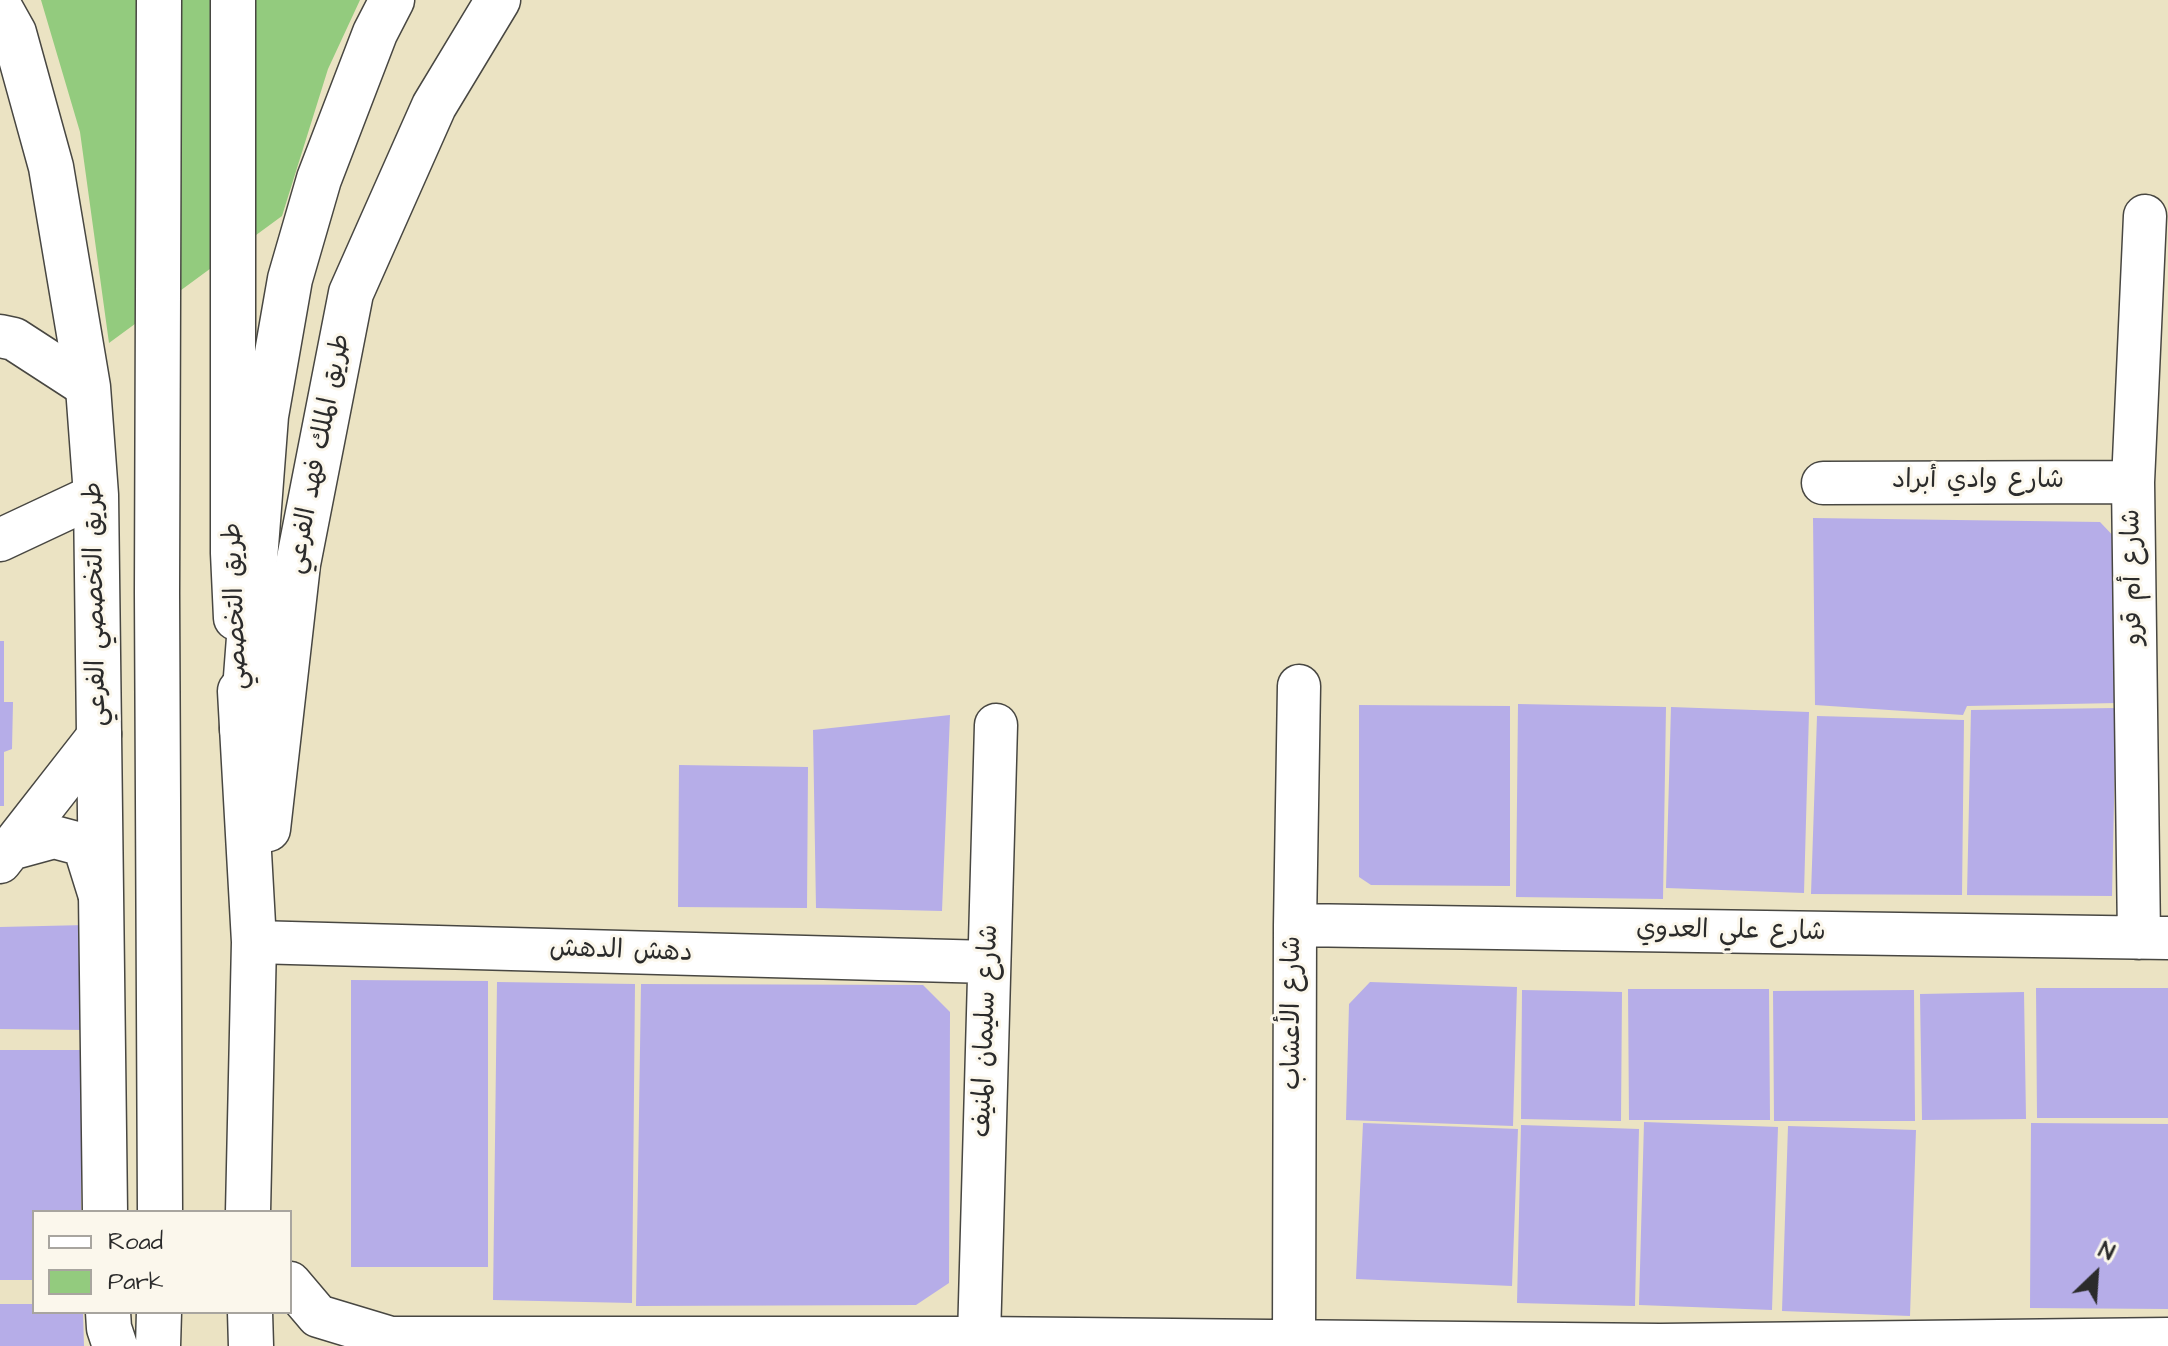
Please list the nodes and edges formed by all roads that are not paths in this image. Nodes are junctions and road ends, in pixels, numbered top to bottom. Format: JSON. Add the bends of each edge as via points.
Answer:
{"nodes":[{"id":1,"x":159,"y":0,"type":"edge"},
{"id":2,"x":233,"y":0,"type":"edge"},
{"id":3,"x":392,"y":0,"type":"edge"},
{"id":4,"x":498,"y":0,"type":"edge"},
{"id":5,"x":0,"y":8,"type":"edge"},
{"id":6,"x":2145,"y":216,"type":"dead end"},
{"id":7,"x":0,"y":336,"type":"edge"},
{"id":8,"x":88,"y":387,"type":"junction"},
{"id":9,"x":2133,"y":482,"type":"junction"},
{"id":10,"x":1823,"y":483,"type":"dead end"},
{"id":11,"x":96,"y":495,"type":"junction"},
{"id":12,"x":0,"y":540,"type":"edge"},
{"id":13,"x":1299,"y":686,"type":"dead end"},
{"id":14,"x":996,"y":725,"type":"dead end"},
{"id":15,"x":242,"y":729,"type":"junction"},
{"id":16,"x":100,"y":734,"type":"junction"},
{"id":17,"x":5,"y":856,"type":"edge"},
{"id":18,"x":101,"y":900,"type":"junction"},
{"id":19,"x":1295,"y":925,"type":"junction"},
{"id":20,"x":2154,"y":938,"type":"edge"},
{"id":21,"x":254,"y":942,"type":"junction"},
{"id":22,"x":989,"y":962,"type":"junction"},
{"id":23,"x":105,"y":1210,"type":"edge"},
{"id":24,"x":160,"y":1210,"type":"edge"},
{"id":25,"x":248,"y":1210,"type":"edge"},
{"id":26,"x":292,"y":1285,"type":"edge"},
{"id":27,"x":108,"y":1314,"type":"edge"},
{"id":28,"x":159,"y":1314,"type":"edge"},
{"id":29,"x":250,"y":1314,"type":"edge"},
{"id":30,"x":979,"y":1338,"type":"junction"},
{"id":31,"x":2168,"y":1339,"type":"edge"},
{"id":32,"x":1294,"y":1341,"type":"junction"},
{"id":33,"x":115,"y":1346,"type":"edge"},
{"id":34,"x":158,"y":1346,"type":"edge"},
{"id":35,"x":251,"y":1346,"type":"edge"}],
"edges":[{"from":1,"to":24,"type":"main road"},
{"from":2,"to":15,"type":"main road","name":"طريق التخصصي","via":[[233,553]]},
{"from":3,"to":15,"type":"main road","via":[[319,179],[290,279],[266,416]]},
{"from":4,"to":21,"type":"main road","name":"طريق الملك فهد الفرعي","via":[[434,106],[351,293],[298,564]]},
{"from":5,"to":8,"type":"main road","name":"طريق التخصصي الفرعي","via":[[14,33],[51,167]]},
{"from":6,"to":9,"type":"street","name":"شارع أم قرو"},
{"from":7,"to":8,"type":"street","via":[[14,339]]},
{"from":8,"to":11,"type":"main road","name":"طريق التخصصي الفرعي"},
{"from":9,"to":10,"type":"street","name":"شارع وادي أبراد"},
{"from":9,"to":20,"type":"street","name":"شارع أم قرو"},
{"from":11,"to":12,"type":"street"},
{"from":11,"to":16,"type":"main road","name":"طريق التخصصي الفرعي"},
{"from":13,"to":19,"type":"street","name":"شارع الأعشاب"},
{"from":14,"to":22,"type":"street","name":"شارع سليمان المنيف"},
{"from":15,"to":21,"type":"main road","name":"طريق التخصصي"},
{"from":16,"to":17,"type":"street"},
{"from":16,"to":18,"type":"main road","name":"طريق التخصصي الفرعي"},
{"from":17,"to":18,"type":"street","via":[[54,837],[84,845]]},
{"from":18,"to":23,"type":"main road","name":"طريق التخصصي الفرعي"},
{"from":19,"to":20,"type":"street","name":"شارع علي العدوي"},
{"from":19,"to":32,"type":"street","name":"شارع الأعشاب"},
{"from":21,"to":22,"type":"street","name":"دهش الدهش"},
{"from":21,"to":25,"type":"main road","name":"طريق التخصصي"},
{"from":22,"to":30,"type":"street","name":"شارع سليمان المنيف"},
{"from":26,"to":30,"type":"street","via":[[318,1316],[391,1338]]},
{"from":27,"to":33,"type":"main road"},
{"from":28,"to":34,"type":"main road"},
{"from":29,"to":35,"type":"main road"},
{"from":30,"to":32,"type":"street"},
{"from":31,"to":32,"type":"street","via":[[1660,1345]]}]}
